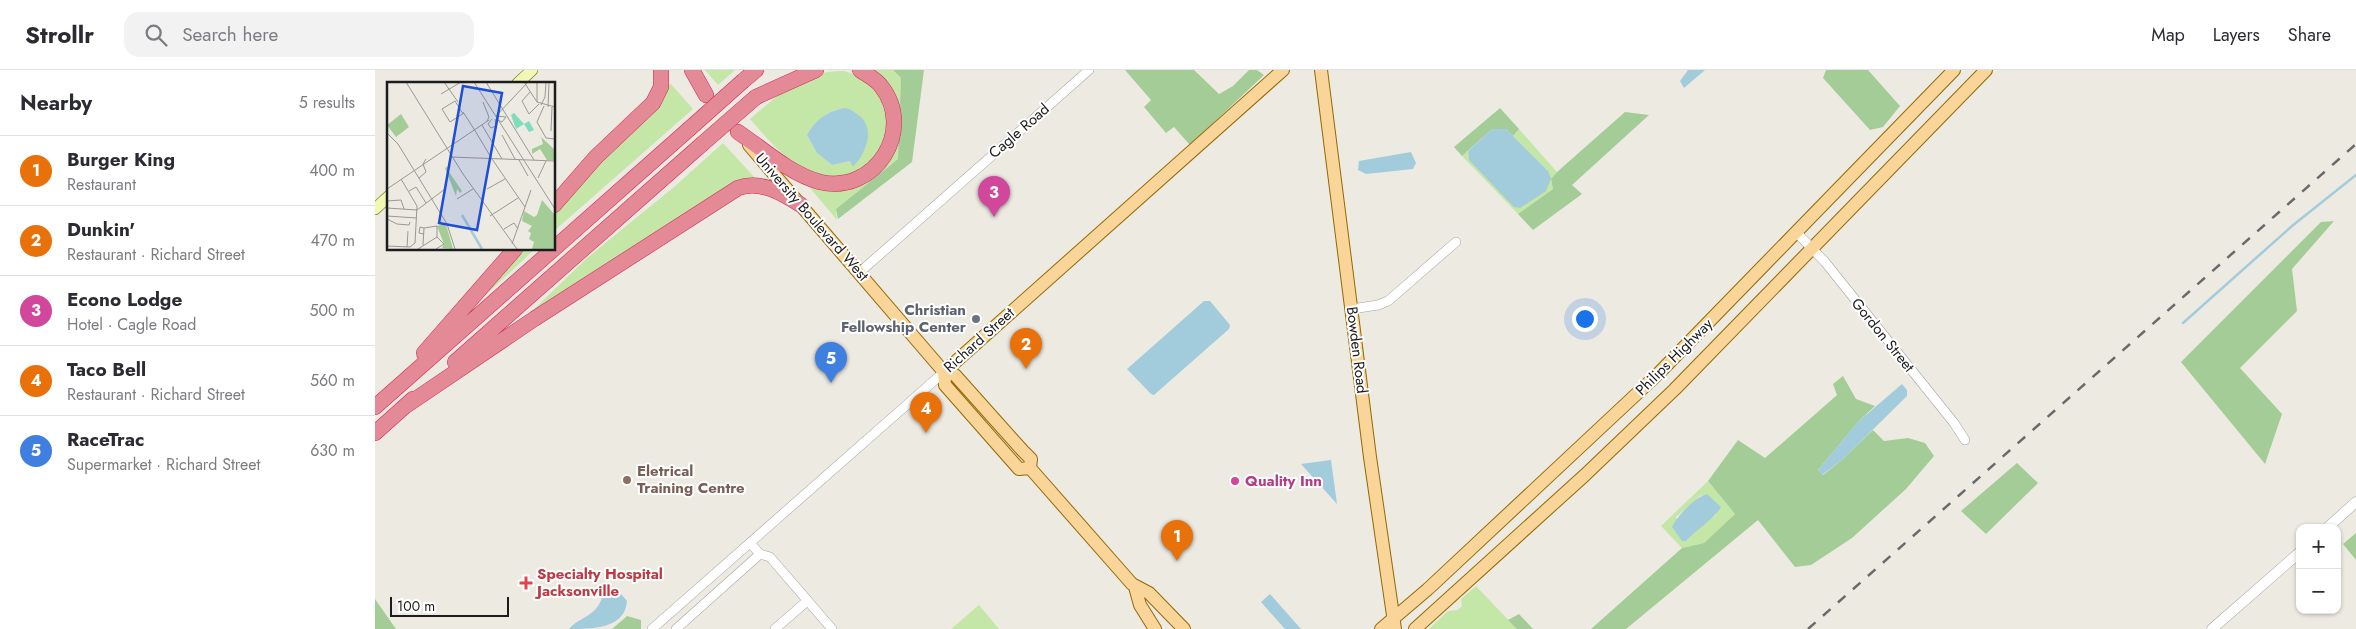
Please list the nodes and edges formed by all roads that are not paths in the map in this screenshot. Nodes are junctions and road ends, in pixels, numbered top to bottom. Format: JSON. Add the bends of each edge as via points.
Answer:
{"nodes":[{"id":1,"x":532,"y":70,"type":"edge"},
{"id":2,"x":661,"y":70,"type":"edge"},
{"id":3,"x":684,"y":70,"type":"edge"},
{"id":4,"x":692,"y":70,"type":"edge"},
{"id":5,"x":756,"y":70,"type":"edge"},
{"id":6,"x":786,"y":70,"type":"edge"},
{"id":7,"x":816,"y":70,"type":"edge"},
{"id":8,"x":860,"y":70,"type":"edge"},
{"id":9,"x":1089,"y":70,"type":"edge"},
{"id":10,"x":1283,"y":70,"type":"edge"},
{"id":11,"x":1321,"y":70,"type":"edge"},
{"id":12,"x":1954,"y":70,"type":"edge"},
{"id":13,"x":1967,"y":70,"type":"edge"},
{"id":14,"x":1982,"y":74,"type":"edge"},
{"id":15,"x":747,"y":76,"type":"edge"},
{"id":16,"x":519,"y":82,"type":"edge"},
{"id":17,"x":707,"y":95,"type":"junction"},
{"id":18,"x":756,"y":97,"type":"junction"},
{"id":19,"x":1928,"y":97,"type":"junction"},
{"id":20,"x":1945,"y":113,"type":"junction"},
{"id":21,"x":738,"y":132,"type":"junction"},
{"id":22,"x":387,"y":198,"type":"edge"},
{"id":23,"x":555,"y":204,"type":"edge"},
{"id":24,"x":801,"y":205,"type":"junction"},
{"id":25,"x":375,"y":208,"type":"edge"},
{"id":26,"x":1797,"y":233,"type":"junction"},
{"id":27,"x":1456,"y":242,"type":"dead end"},
{"id":28,"x":555,"y":248,"type":"edge"},
{"id":29,"x":514,"y":250,"type":"edge"},
{"id":30,"x":552,"y":250,"type":"edge"},
{"id":31,"x":1813,"y":250,"type":"junction"},
{"id":32,"x":860,"y":272,"type":"junction"},
{"id":33,"x":1352,"y":310,"type":"junction"},
{"id":34,"x":944,"y":372,"type":"junction"},
{"id":35,"x":379,"y":403,"type":"edge"},
{"id":36,"x":407,"y":404,"type":"junction"},
{"id":37,"x":1613,"y":416,"type":"junction"},
{"id":38,"x":375,"y":433,"type":"edge"},
{"id":39,"x":1629,"y":433,"type":"junction"},
{"id":40,"x":1965,"y":440,"type":"dead end"},
{"id":41,"x":2356,"y":502,"type":"edge"},
{"id":42,"x":2331,"y":524,"type":"edge"},
{"id":43,"x":750,"y":543,"type":"junction"},
{"id":44,"x":760,"y":554,"type":"junction"},
{"id":45,"x":2296,"y":556,"type":"edge"},
{"id":46,"x":1135,"y":587,"type":"junction"},
{"id":47,"x":807,"y":601,"type":"junction"},
{"id":48,"x":1393,"y":624,"type":"edge"},
{"id":49,"x":652,"y":629,"type":"edge"},
{"id":50,"x":676,"y":629,"type":"edge"},
{"id":51,"x":775,"y":629,"type":"edge"},
{"id":52,"x":832,"y":629,"type":"edge"},
{"id":53,"x":1155,"y":629,"type":"edge"},
{"id":54,"x":1184,"y":629,"type":"edge"},
{"id":55,"x":1381,"y":629,"type":"edge"},
{"id":56,"x":1415,"y":629,"type":"edge"},
{"id":57,"x":2212,"y":629,"type":"edge"}],
"edges":[{"from":1,"to":16,"type":"main road"},
{"from":2,"to":23,"type":"highway","via":[[661,87],[653,103],[596,157]]},
{"from":3,"to":17,"type":"main road","name":"University Boulevard West"},
{"from":4,"to":17,"type":"highway"},
{"from":5,"to":15,"type":"highway"},
{"from":6,"to":18,"type":"highway"},
{"from":7,"to":18,"type":"highway"},
{"from":8,"to":21,"type":"highway","via":[[881,86],[891,105],[894,126],[887,154],[874,170],[857,179],[819,182],[781,162]]},
{"from":9,"to":32,"type":"street","name":"Cagle Road"},
{"from":10,"to":34,"type":"main road","name":"Richard Street"},
{"from":11,"to":33,"type":"main road","name":"Bowden Road"},
{"from":12,"to":19,"type":"main road","name":"Philips Highway"},
{"from":13,"to":14,"type":"main road"},
{"from":14,"to":20,"type":"main road","name":"Philips Highway"},
{"from":15,"to":28,"type":"highway","bridge":true},
{"from":17,"to":21,"type":"main road","name":"University Boulevard West"},
{"from":18,"to":36,"type":"highway","bridge":true},
{"from":19,"to":20,"type":"main road"},
{"from":19,"to":26,"type":"main road","name":"Philips Highway"},
{"from":20,"to":31,"type":"main road","name":"Philips Highway"},
{"from":21,"to":24,"type":"main road","name":"University Boulevard West"},
{"from":22,"to":25,"type":"main road"},
{"from":24,"to":32,"type":"main road","name":"University Boulevard West"},
{"from":24,"to":36,"type":"highway","via":[[764,187],[738,188]]},
{"from":26,"to":31,"type":"street","name":"Gordon Street"},
{"from":26,"to":37,"type":"main road","name":"Philips Highway"},
{"from":27,"to":33,"type":"street","via":[[1388,301]]},
{"from":29,"to":35,"type":"highway"},
{"from":30,"to":35,"type":"highway","bridge":true},
{"from":31,"to":39,"type":"main road","name":"Philips Highway"},
{"from":31,"to":40,"type":"street","name":"Gordon Street"},
{"from":32,"to":34,"type":"main road","name":"University Boulevard West"},
{"from":33,"to":48,"type":"main road","name":"Bowden Road"},
{"from":34,"to":43,"type":"street","name":"Richard Street"},
{"from":34,"to":46,"type":"main road","name":"University Boulevard West","via":[[955,375],[1031,459],[1029,468]]},
{"from":36,"to":38,"type":"highway"},
{"from":37,"to":39,"type":"main road"},
{"from":37,"to":48,"type":"main road","name":"Philips Highway"},
{"from":39,"to":56,"type":"main road","name":"Philips Highway"},
{"from":41,"to":42,"type":"street"},
{"from":43,"to":44,"type":"street"},
{"from":43,"to":49,"type":"street","name":"Richard Street"},
{"from":44,"to":47,"type":"street","via":[[770,557]]},
{"from":44,"to":50,"type":"street"},
{"from":45,"to":57,"type":"street"},
{"from":46,"to":53,"type":"main road","name":"University Boulevard West","via":[[1140,605]]},
{"from":46,"to":54,"type":"main road","name":"University Boulevard West","via":[[1149,593]]},
{"from":47,"to":51,"type":"street"},
{"from":47,"to":52,"type":"street"},
{"from":48,"to":55,"type":"main road","name":"Philips Highway"}]}
